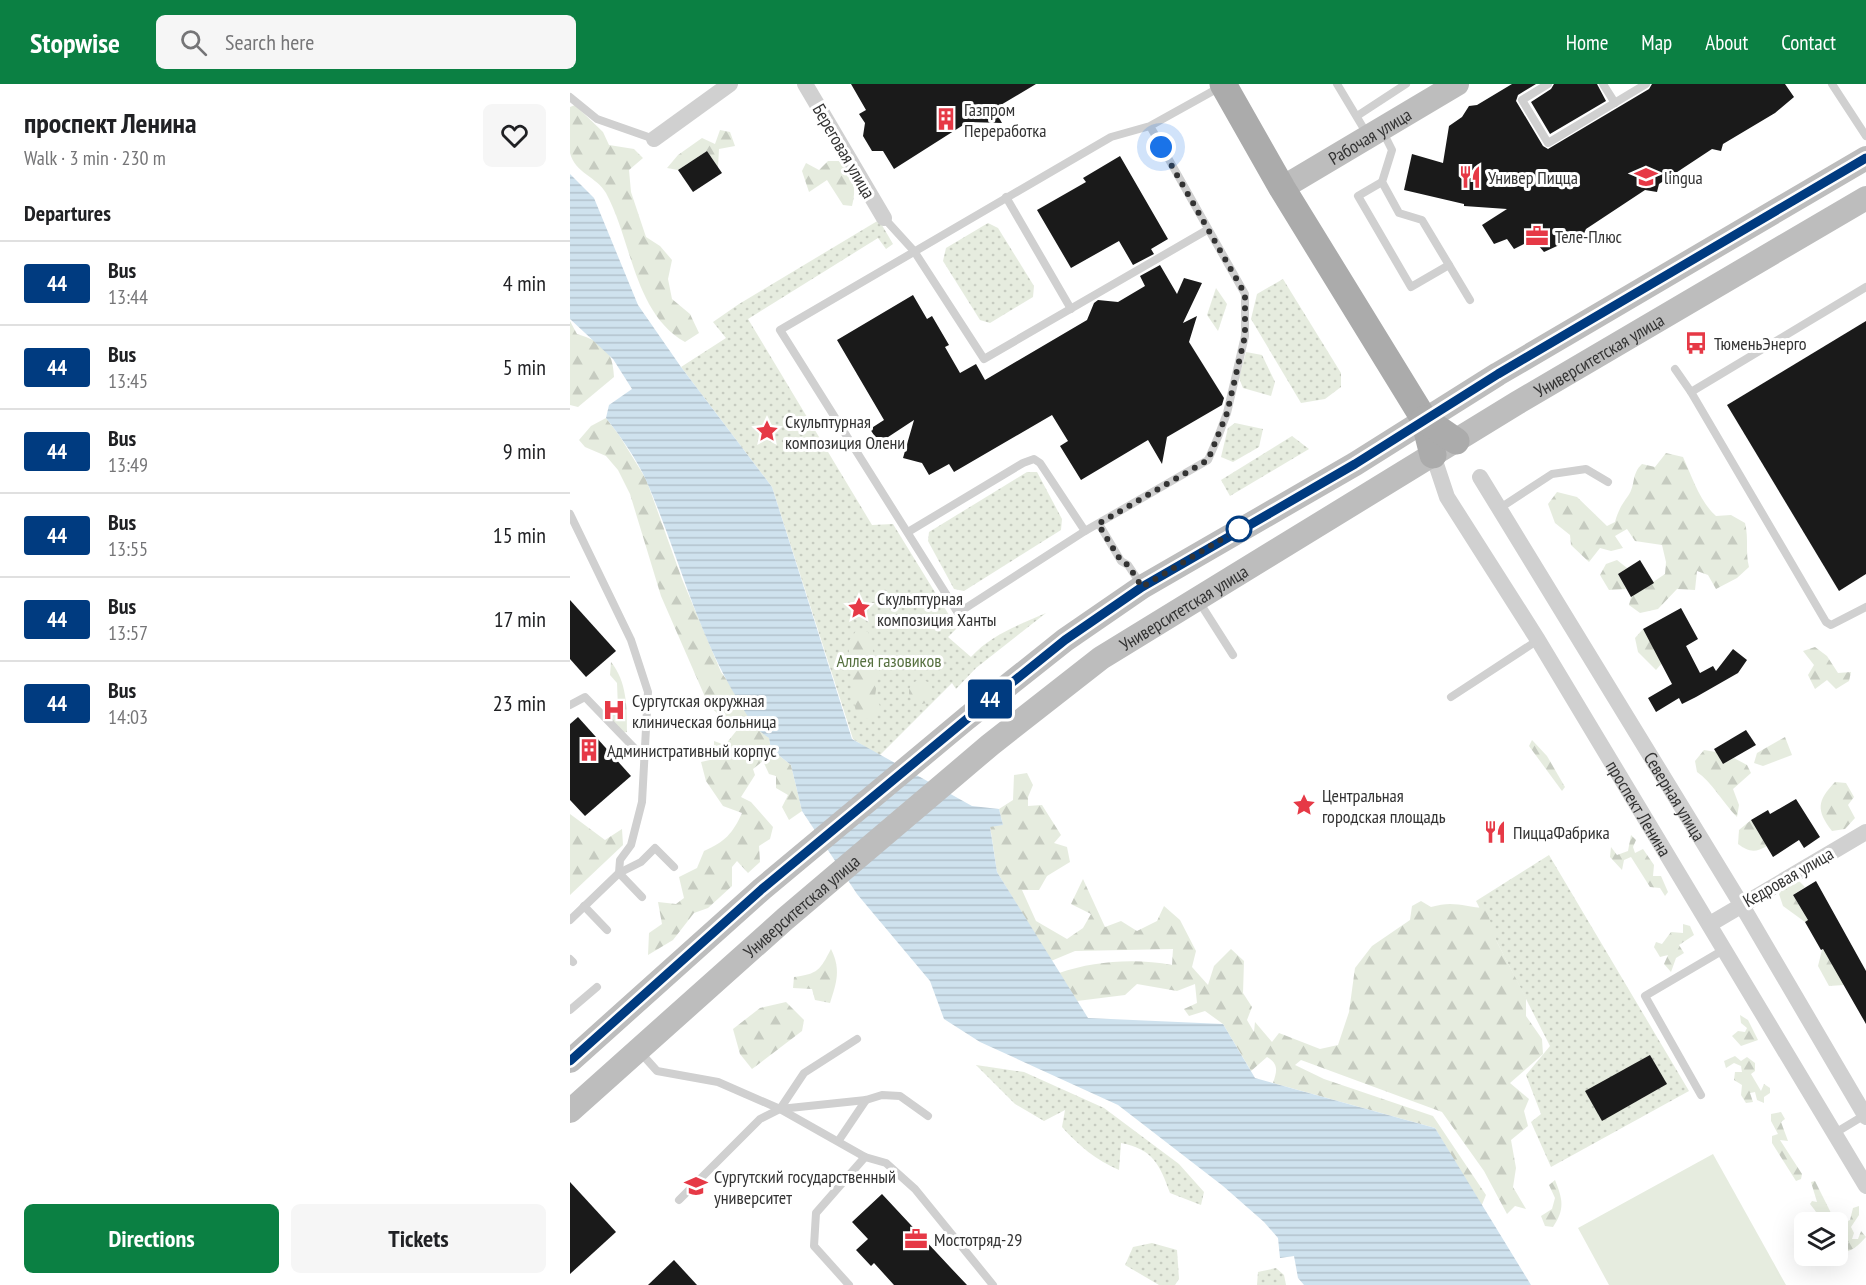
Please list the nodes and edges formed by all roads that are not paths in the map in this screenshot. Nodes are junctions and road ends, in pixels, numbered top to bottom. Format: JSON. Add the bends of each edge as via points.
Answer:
{"nodes":[{"id":1,"x":730,"y":84,"type":"edge"},
{"id":2,"x":805,"y":84,"type":"edge"},
{"id":3,"x":1223,"y":84,"type":"edge"},
{"id":4,"x":1337,"y":84,"type":"edge"},
{"id":5,"x":1406,"y":84,"type":"edge"},
{"id":6,"x":1457,"y":84,"type":"edge"},
{"id":7,"x":1548,"y":84,"type":"edge"},
{"id":8,"x":1603,"y":84,"type":"edge"},
{"id":9,"x":1647,"y":84,"type":"edge"},
{"id":10,"x":1832,"y":84,"type":"edge"},
{"id":11,"x":570,"y":97,"type":"edge"},
{"id":12,"x":1615,"y":103,"type":"junction"},
{"id":13,"x":1357,"y":116,"type":"junction"},
{"id":14,"x":1150,"y":126,"type":"junction"},
{"id":15,"x":1375,"y":134,"type":"junction"},
{"id":16,"x":1866,"y":136,"type":"edge"},
{"id":17,"x":654,"y":139,"type":"joint"},
{"id":18,"x":1866,"y":158,"type":"edge"},
{"id":19,"x":1382,"y":182,"type":"junction"},
{"id":20,"x":1282,"y":188,"type":"junction"},
{"id":21,"x":1006,"y":197,"type":"junction"},
{"id":22,"x":1866,"y":198,"type":"edge"},
{"id":23,"x":884,"y":218,"type":"joint"},
{"id":24,"x":1207,"y":230,"type":"junction"},
{"id":25,"x":914,"y":251,"type":"junction"},
{"id":26,"x":1449,"y":265,"type":"junction"},
{"id":27,"x":1866,"y":287,"type":"edge"},
{"id":28,"x":1470,"y":300,"type":"dead end"},
{"id":29,"x":1071,"y":309,"type":"junction"},
{"id":30,"x":1675,"y":369,"type":"dead end"},
{"id":31,"x":1691,"y":392,"type":"junction"},
{"id":32,"x":1424,"y":419,"type":"junction"},
{"id":33,"x":1456,"y":441,"type":"junction"},
{"id":34,"x":1433,"y":455,"type":"junction"},
{"id":35,"x":1480,"y":477,"type":"dead end"},
{"id":36,"x":1608,"y":482,"type":"dead end"},
{"id":37,"x":1500,"y":508,"type":"junction"},
{"id":38,"x":570,"y":514,"type":"edge"},
{"id":39,"x":1098,"y":524,"type":"junction"},
{"id":40,"x":1085,"y":531,"type":"junction"},
{"id":41,"x":908,"y":532,"type":"junction"},
{"id":42,"x":1142,"y":587,"type":"junction"},
{"id":43,"x":1197,"y":597,"type":"junction"},
{"id":44,"x":1866,"y":607,"type":"edge"},
{"id":45,"x":1538,"y":640,"type":"junction"},
{"id":46,"x":1233,"y":655,"type":"dead end"},
{"id":47,"x":1451,"y":697,"type":"dead end"},
{"id":48,"x":571,"y":701,"type":"edge"},
{"id":49,"x":644,"y":758,"type":"junction"},
{"id":50,"x":1866,"y":832,"type":"edge"},
{"id":51,"x":674,"y":867,"type":"dead end"},
{"id":52,"x":619,"y":873,"type":"junction"},
{"id":53,"x":642,"y":897,"type":"dead end"},
{"id":54,"x":1741,"y":904,"type":"junction"},
{"id":55,"x":584,"y":906,"type":"junction"},
{"id":56,"x":570,"y":920,"type":"edge"},
{"id":57,"x":1710,"y":924,"type":"junction"},
{"id":58,"x":607,"y":930,"type":"dead end"},
{"id":59,"x":1725,"y":949,"type":"junction"},
{"id":60,"x":597,"y":987,"type":"dead end"},
{"id":61,"x":570,"y":1010,"type":"edge"},
{"id":62,"x":613,"y":1023,"type":"junction"},
{"id":63,"x":857,"y":1039,"type":"dead end"},
{"id":64,"x":638,"y":1051,"type":"junction"},
{"id":65,"x":570,"y":1061,"type":"edge"},
{"id":66,"x":1701,"y":1095,"type":"dead end"},
{"id":67,"x":866,"y":1100,"type":"junction"},
{"id":68,"x":780,"y":1109,"type":"junction"},
{"id":69,"x":570,"y":1111,"type":"edge"},
{"id":70,"x":928,"y":1116,"type":"dead end"},
{"id":71,"x":1865,"y":1116,"type":"edge"},
{"id":72,"x":1835,"y":1133,"type":"junction"},
{"id":73,"x":839,"y":1140,"type":"junction"},
{"id":74,"x":865,"y":1157,"type":"junction"},
{"id":75,"x":1866,"y":1186,"type":"edge"},
{"id":76,"x":679,"y":1200,"type":"dead end"},
{"id":77,"x":849,"y":1285,"type":"edge"},
{"id":78,"x":993,"y":1285,"type":"edge"}],
"edges":[{"from":1,"to":17,"type":"street"},
{"from":2,"to":23,"type":"street","name":"Береговая улица"},
{"from":3,"to":14,"type":"lane"},
{"from":3,"to":20,"type":"main road","name":"проспект Ленина"},
{"from":4,"to":13,"type":"lane"},
{"from":5,"to":13,"type":"lane"},
{"from":6,"to":15,"type":"main road","name":"Рабочая улица"},
{"from":7,"to":12,"type":"lane","via":[[1522,100],[1548,143]]},
{"from":8,"to":12,"type":"lane"},
{"from":9,"to":12,"type":"lane"},
{"from":10,"to":16,"type":"lane"},
{"from":11,"to":17,"type":"lane","via":[[597,119]]},
{"from":13,"to":15,"type":"lane"},
{"from":14,"to":21,"type":"lane","via":[[1111,137]]},
{"from":14,"to":24,"type":"lane"},
{"from":15,"to":19,"type":"lane","via":[[1392,150]]},
{"from":15,"to":20,"type":"main road","name":"Рабочая улица"},
{"from":18,"to":32,"type":"main road","name":"Университетская улица"},
{"from":19,"to":26,"type":"lane","via":[[1399,213],[1422,220]]},
{"from":19,"to":26,"type":"lane","via":[[1358,196],[1410,287]]},
{"from":20,"to":32,"type":"main road","name":"проспект Ленина"},
{"from":21,"to":25,"type":"lane"},
{"from":21,"to":29,"type":"lane"},
{"from":22,"to":33,"type":"main road","name":"Университетская улица"},
{"from":23,"to":25,"type":"lane"},
{"from":24,"to":29,"type":"lane"},
{"from":24,"to":39,"type":"lane","via":[[1245,294],[1245,336],[1227,413],[1208,460]]},
{"from":25,"to":29,"type":"lane","via":[[984,359]]},
{"from":25,"to":41,"type":"lane","via":[[780,330]]},
{"from":26,"to":28,"type":"lane"},
{"from":27,"to":31,"type":"lane"},
{"from":30,"to":31,"type":"lane"},
{"from":31,"to":44,"type":"lane","via":[[1826,621],[1837,624]]},
{"from":32,"to":33,"type":"main road"},
{"from":32,"to":34,"type":"main road","name":"проспект Ленина"},
{"from":32,"to":42,"type":"main road","name":"Университетская улица","via":[[1355,464]]},
{"from":33,"to":34,"type":"main road","name":"Университетская улица"},
{"from":34,"to":43,"type":"main road","name":"Университетская улица"},
{"from":34,"to":45,"type":"street","name":"проспект Ленина","via":[[1447,497]]},
{"from":35,"to":37,"type":"street","name":"Северная улица"},
{"from":36,"to":37,"type":"lane","via":[[1586,469],[1551,474]]},
{"from":37,"to":54,"type":"street","name":"Северная улица"},
{"from":38,"to":49,"type":"lane","via":[[631,640],[648,692]]},
{"from":39,"to":40,"type":"lane"},
{"from":39,"to":42,"type":"lane"},
{"from":40,"to":41,"type":"lane","via":[[1034,459]]},
{"from":40,"to":41,"type":"lane","via":[[958,613]]},
{"from":42,"to":62,"type":"main road","name":"Университетская улица","via":[[1065,640],[968,718],[762,889]]},
{"from":43,"to":46,"type":"lane"},
{"from":43,"to":64,"type":"main road","name":"Университетская улица","via":[[1101,658],[990,745],[785,919]]},
{"from":45,"to":47,"type":"lane"},
{"from":45,"to":57,"type":"street","name":"проспект Ленина"},
{"from":48,"to":49,"type":"lane","via":[[585,697]]},
{"from":49,"to":52,"type":"lane","via":[[642,802],[631,844],[620,860]]},
{"from":50,"to":54,"type":"street","name":"Кедровая улица"},
{"from":51,"to":52,"type":"lane","via":[[655,848],[641,862]]},
{"from":52,"to":53,"type":"lane"},
{"from":52,"to":55,"type":"lane"},
{"from":54,"to":57,"type":"street","name":"Кедровая улица"},
{"from":54,"to":71,"type":"street","name":"Северная улица"},
{"from":55,"to":56,"type":"lane"},
{"from":55,"to":58,"type":"lane"},
{"from":57,"to":59,"type":"street","name":"проспект Ленина"},
{"from":59,"to":66,"type":"lane","via":[[1645,996]]},
{"from":59,"to":72,"type":"street","name":"проспект Ленина"},
{"from":60,"to":61,"type":"lane"},
{"from":62,"to":64,"type":"main road"},
{"from":62,"to":65,"type":"main road","name":"Университетская улица"},
{"from":63,"to":68,"type":"lane","via":[[804,1073]]},
{"from":64,"to":68,"type":"lane","via":[[657,1071],[718,1082]]},
{"from":64,"to":69,"type":"main road","name":"Университетская улица"},
{"from":67,"to":68,"type":"lane"},
{"from":67,"to":70,"type":"lane","via":[[882,1095],[900,1096]]},
{"from":67,"to":73,"type":"lane"},
{"from":68,"to":73,"type":"lane"},
{"from":68,"to":76,"type":"lane","via":[[760,1119]]},
{"from":71,"to":72,"type":"lane"},
{"from":72,"to":75,"type":"street","name":"проспект Ленина"},
{"from":73,"to":74,"type":"lane"},
{"from":74,"to":77,"type":"lane","via":[[816,1213],[814,1246]]},
{"from":74,"to":78,"type":"lane","via":[[886,1163],[915,1189]]}]}
